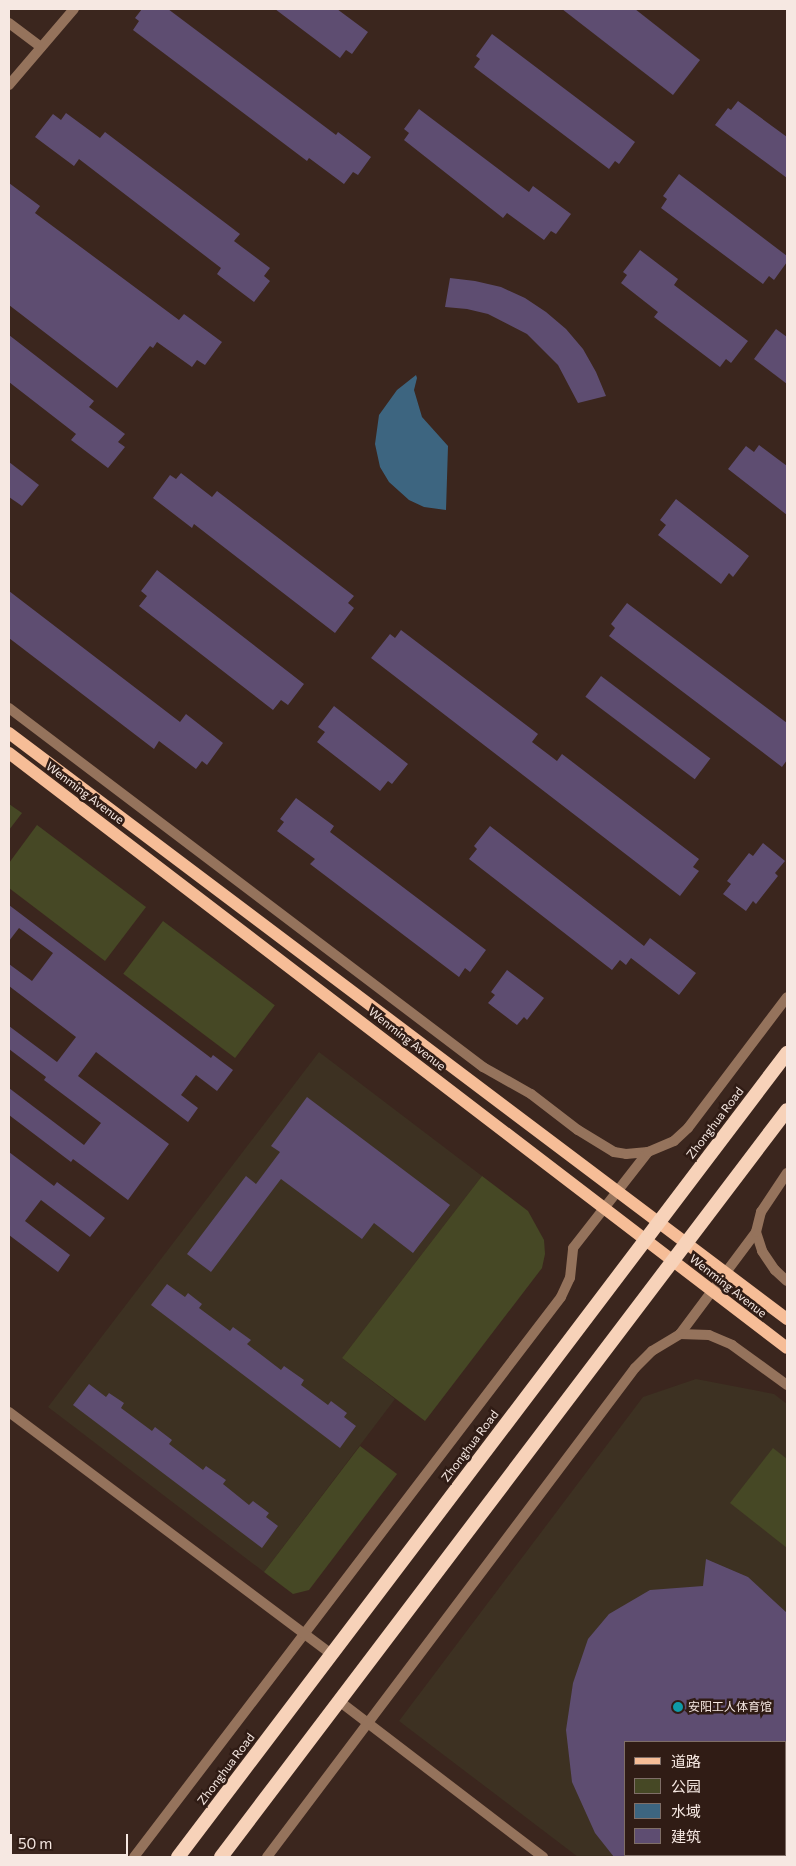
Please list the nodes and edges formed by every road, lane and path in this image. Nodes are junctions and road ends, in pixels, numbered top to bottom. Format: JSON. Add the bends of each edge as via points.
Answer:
{"nodes":[{"id":1,"x":74,"y":9,"type":"edge"},
{"id":2,"x":9,"y":23,"type":"edge"},
{"id":3,"x":41,"y":48,"type":"junction"},
{"id":4,"x":9,"y":85,"type":"edge"},
{"id":5,"x":9,"y":708,"type":"edge"},
{"id":6,"x":9,"y":733,"type":"edge"},
{"id":7,"x":9,"y":753,"type":"edge"},
{"id":8,"x":787,"y":997,"type":"edge"},
{"id":9,"x":787,"y":1053,"type":"edge"},
{"id":10,"x":787,"y":1110,"type":"edge"},
{"id":11,"x":648,"y":1152,"type":"junction"},
{"id":12,"x":787,"y":1173,"type":"edge"},
{"id":13,"x":617,"y":1191,"type":"junction"},
{"id":14,"x":604,"y":1208,"type":"junction"},
{"id":15,"x":659,"y":1222,"type":"junction"},
{"id":16,"x":756,"y":1232,"type":"junction"},
{"id":17,"x":646,"y":1240,"type":"junction"},
{"id":18,"x":686,"y":1243,"type":"junction"},
{"id":19,"x":673,"y":1260,"type":"junction"},
{"id":20,"x":726,"y":1273,"type":"junction"},
{"id":21,"x":787,"y":1281,"type":"edge"},
{"id":22,"x":712,"y":1291,"type":"junction"},
{"id":23,"x":787,"y":1319,"type":"edge"},
{"id":24,"x":680,"y":1334,"type":"junction"},
{"id":25,"x":787,"y":1348,"type":"edge"},
{"id":26,"x":787,"y":1385,"type":"edge"},
{"id":27,"x":9,"y":1412,"type":"edge"},
{"id":28,"x":304,"y":1634,"type":"junction"},
{"id":29,"x":331,"y":1654,"type":"junction"},
{"id":30,"x":339,"y":1700,"type":"junction"},
{"id":31,"x":368,"y":1723,"type":"junction"},
{"id":32,"x":134,"y":1857,"type":"edge"},
{"id":33,"x":178,"y":1857,"type":"edge"},
{"id":34,"x":220,"y":1857,"type":"edge"},
{"id":35,"x":267,"y":1857,"type":"edge"},
{"id":36,"x":543,"y":1857,"type":"edge"}],
"edges":[{"from":1,"to":3,"type":"street"},
{"from":2,"to":3,"type":"street"},
{"from":3,"to":4,"type":"street"},
{"from":5,"to":11,"type":"street","via":[[483,1067],[532,1094],[578,1130],[614,1152]]},
{"from":6,"to":13,"type":"main road","name":"Wenming Avenue"},
{"from":7,"to":14,"type":"main road","name":"Wenming Avenue"},
{"from":8,"to":11,"type":"street","via":[[688,1128],[674,1142]]},
{"from":9,"to":15,"type":"highway","name":"Zhonghua Road"},
{"from":10,"to":18,"type":"highway"},
{"from":11,"to":13,"type":"street"},
{"from":12,"to":16,"type":"street","via":[[761,1212]]},
{"from":13,"to":14,"type":"street"},
{"from":13,"to":15,"type":"main road","name":"Wenming Avenue"},
{"from":14,"to":17,"type":"main road","name":"Wenming Avenue"},
{"from":14,"to":28,"type":"street","via":[[573,1248],[570,1278],[561,1297]]},
{"from":15,"to":17,"type":"highway","name":"Zhonghua Road"},
{"from":15,"to":18,"type":"main road","name":"Wenming Avenue"},
{"from":16,"to":20,"type":"street"},
{"from":16,"to":21,"type":"street","via":[[762,1251],[774,1270]]},
{"from":17,"to":19,"type":"main road","name":"Wenming Avenue"},
{"from":17,"to":29,"type":"highway","name":"Zhonghua Road"},
{"from":18,"to":19,"type":"highway"},
{"from":18,"to":20,"type":"main road","name":"Wenming Avenue"},
{"from":19,"to":22,"type":"main road","name":"Wenming Avenue"},
{"from":19,"to":30,"type":"highway"},
{"from":20,"to":22,"type":"street"},
{"from":20,"to":23,"type":"main road","name":"Wenming Avenue"},
{"from":22,"to":24,"type":"street"},
{"from":22,"to":25,"type":"main road","name":"Wenming Avenue"},
{"from":24,"to":26,"type":"street","via":[[709,1336],[732,1345]]},
{"from":24,"to":31,"type":"street","via":[[652,1351],[635,1368]]},
{"from":27,"to":28,"type":"street"},
{"from":28,"to":29,"type":"street"},
{"from":28,"to":32,"type":"street"},
{"from":29,"to":33,"type":"highway","name":"Zhonghua Road"},
{"from":30,"to":31,"type":"street"},
{"from":30,"to":34,"type":"highway"},
{"from":31,"to":35,"type":"street"},
{"from":31,"to":36,"type":"street"}]}
